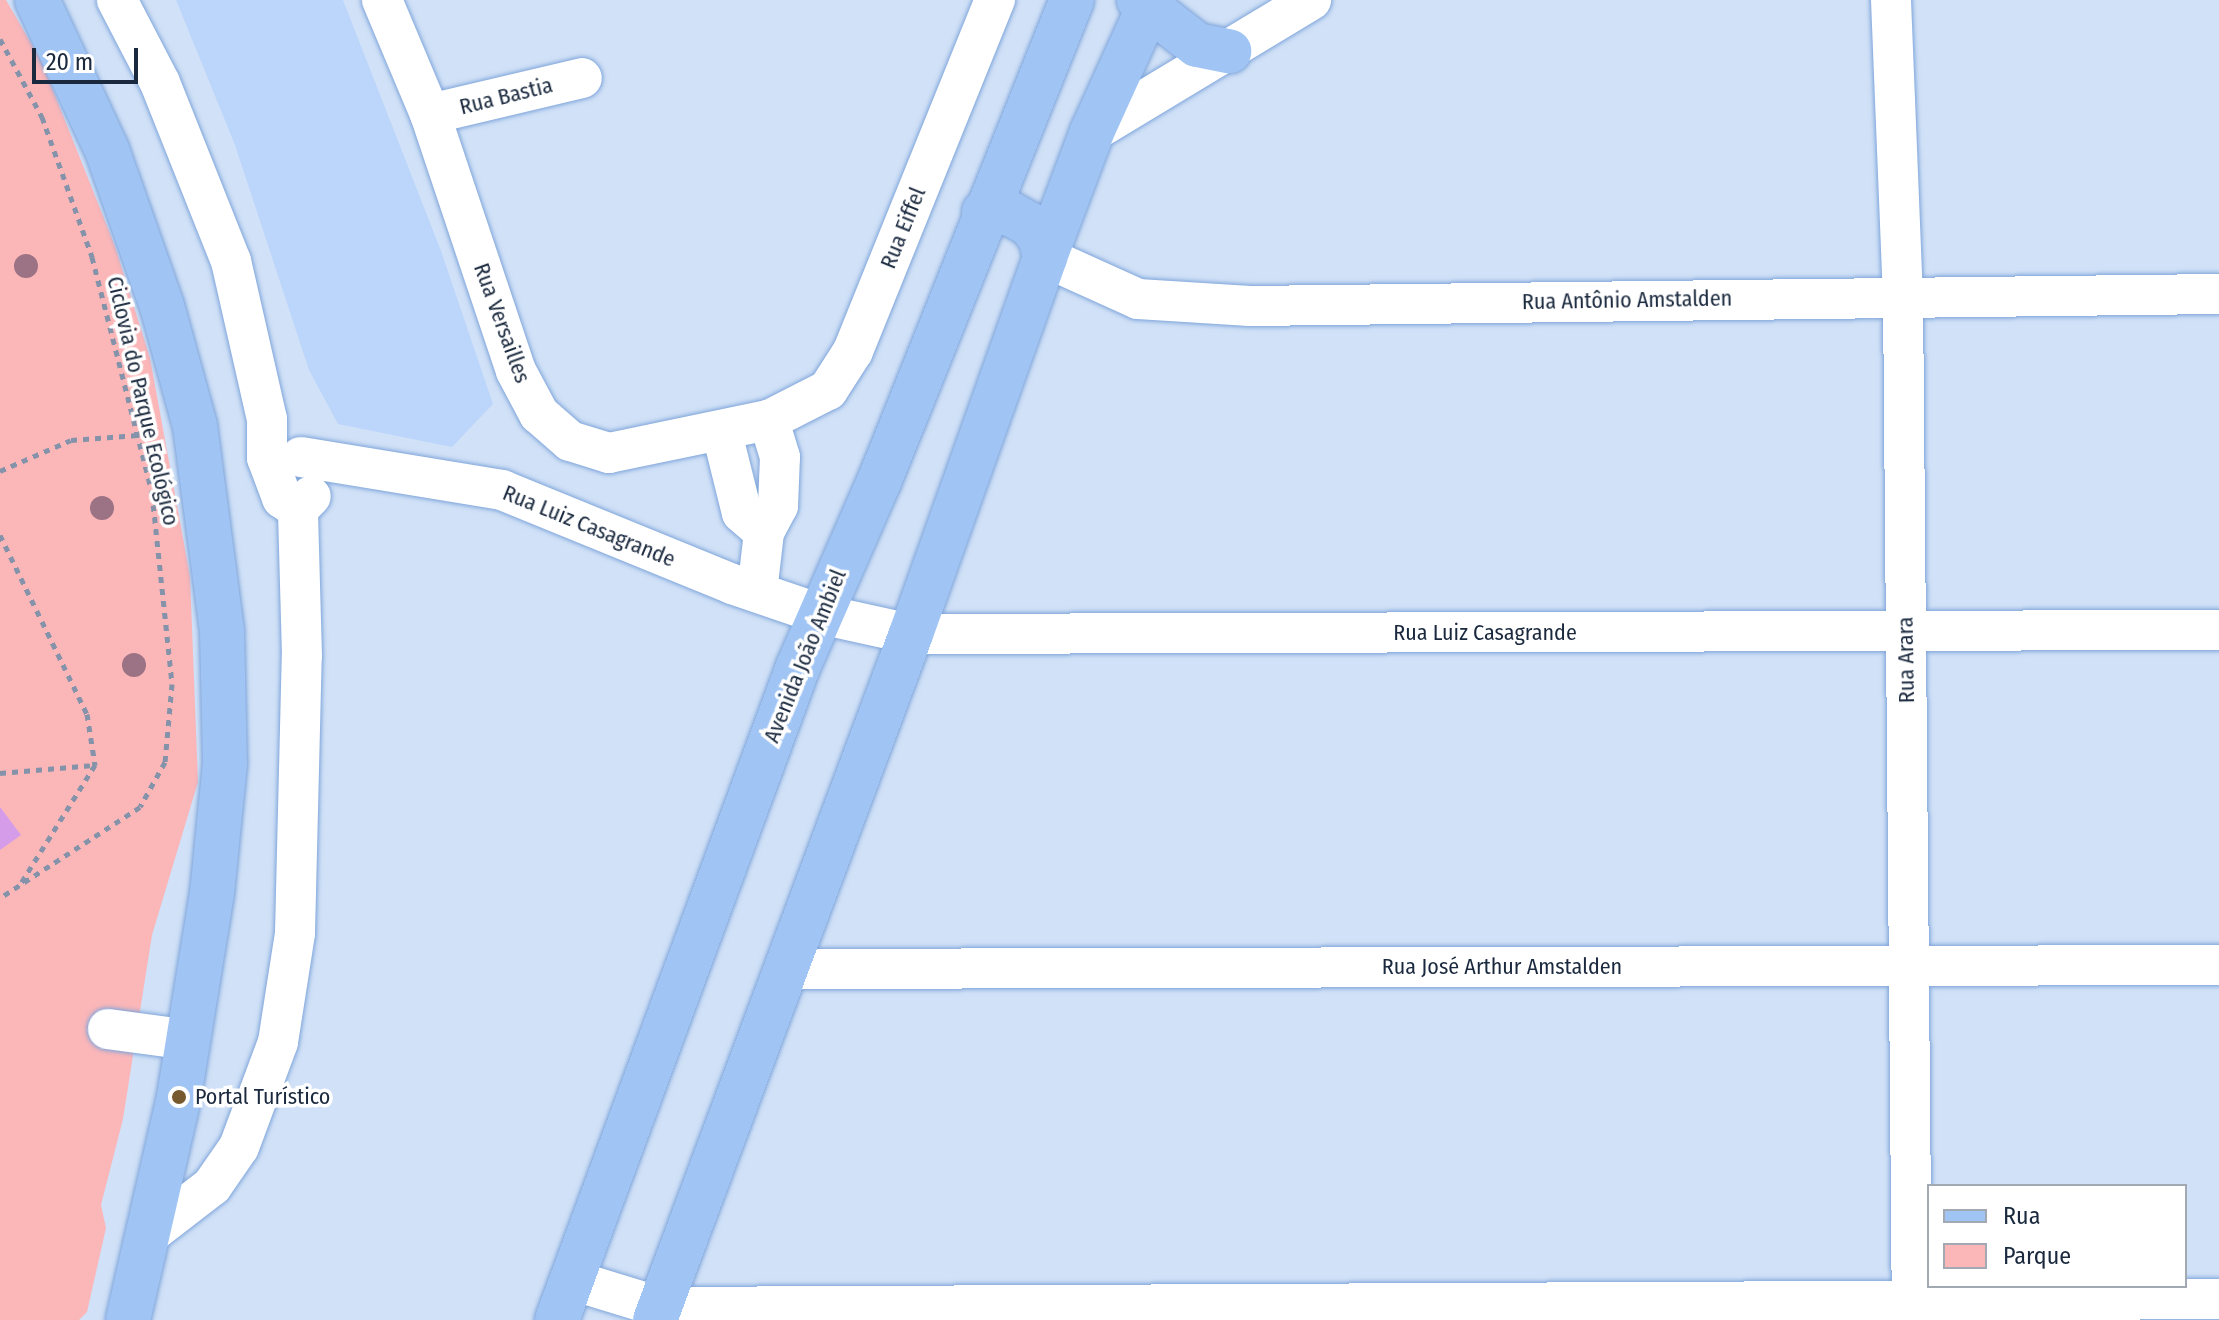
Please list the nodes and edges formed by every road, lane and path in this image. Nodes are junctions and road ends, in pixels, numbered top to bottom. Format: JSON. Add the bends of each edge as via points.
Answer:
{"nodes":[{"id":1,"x":37,"y":0,"type":"edge"},
{"id":2,"x":117,"y":0,"type":"edge"},
{"id":3,"x":382,"y":0,"type":"edge"},
{"id":4,"x":995,"y":0,"type":"edge"},
{"id":5,"x":1072,"y":0,"type":"edge"},
{"id":6,"x":1311,"y":0,"type":"edge"},
{"id":7,"x":1891,"y":0,"type":"edge"},
{"id":8,"x":1146,"y":3,"type":"edge"},
{"id":9,"x":0,"y":39,"type":"edge"},
{"id":10,"x":1229,"y":51,"type":"junction"},
{"id":11,"x":582,"y":78,"type":"dead end"},
{"id":12,"x":430,"y":114,"type":"junction"},
{"id":13,"x":1092,"y":132,"type":"junction"},
{"id":14,"x":984,"y":212,"type":"junction"},
{"id":15,"x":1045,"y":257,"type":"junction"},
{"id":16,"x":2219,"y":294,"type":"edge"},
{"id":17,"x":1903,"y":295,"type":"junction"},
{"id":18,"x":267,"y":419,"type":"junction"},
{"id":19,"x":769,"y":420,"type":"junction"},
{"id":20,"x":722,"y":433,"type":"junction"},
{"id":21,"x":138,"y":435,"type":"junction"},
{"id":22,"x":301,"y":457,"type":"junction"},
{"id":23,"x":0,"y":471,"type":"edge"},
{"id":24,"x":417,"y":474,"type":"junction"},
{"id":25,"x":305,"y":502,"type":"junction"},
{"id":26,"x":764,"y":532,"type":"junction"},
{"id":27,"x":0,"y":535,"type":"edge"},
{"id":28,"x":848,"y":551,"type":"junction"},
{"id":29,"x":757,"y":592,"type":"junction"},
{"id":30,"x":820,"y":614,"type":"junction"},
{"id":31,"x":2219,"y":630,"type":"edge"},
{"id":32,"x":1906,"y":631,"type":"junction"},
{"id":33,"x":911,"y":634,"type":"junction"},
{"id":34,"x":95,"y":765,"type":"junction"},
{"id":35,"x":0,"y":773,"type":"edge"},
{"id":36,"x":19,"y":886,"type":"junction"},
{"id":37,"x":0,"y":898,"type":"edge"},
{"id":38,"x":2219,"y":965,"type":"edge"},
{"id":39,"x":1909,"y":966,"type":"junction"},
{"id":40,"x":785,"y":969,"type":"junction"},
{"id":41,"x":108,"y":1029,"type":"dead end"},
{"id":42,"x":189,"y":1040,"type":"junction"},
{"id":43,"x":151,"y":1233,"type":"junction"},
{"id":44,"x":2219,"y":1299,"type":"edge"},
{"id":45,"x":564,"y":1300,"type":"edge"},
{"id":46,"x":132,"y":1304,"type":"edge"},
{"id":47,"x":1912,"y":1310,"type":"edge"},
{"id":48,"x":658,"y":1313,"type":"edge"},
{"id":49,"x":106,"y":1320,"type":"edge"}],
"edges":[{"from":1,"to":42,"type":"main road","via":[[107,150],[137,235],[191,411],[204,482],[222,632],[225,763]]},
{"from":2,"to":18,"type":"street","via":[[160,83],[231,261]]},
{"from":3,"to":12,"type":"street","name":"Rua Versailles"},
{"from":4,"to":19,"type":"street","name":"Rua Eiffel","via":[[853,351],[828,390]]},
{"from":5,"to":14,"type":"main road","name":"Avenida João Ambiel"},
{"from":6,"to":10,"type":"street"},
{"from":7,"to":17,"type":"street","name":"Rua Arara"},
{"from":8,"to":10,"type":"main road","via":[[1197,45]]},
{"from":8,"to":13,"type":"main road"},
{"from":9,"to":21,"type":"path","name":"Ciclovia do Parque Ecológico","via":[[42,117],[92,257]]},
{"from":10,"to":13,"type":"street"},
{"from":11,"to":12,"type":"street","name":"Rua Bastia"},
{"from":12,"to":20,"type":"street","name":"Rua Versailles","via":[[516,371],[539,414],[570,441],[609,453]]},
{"from":13,"to":15,"type":"main road"},
{"from":14,"to":15,"type":"main road","via":[[1011,214],[1029,224],[1040,237]]},
{"from":14,"to":28,"type":"main road","name":"Avenida João Ambiel"},
{"from":15,"to":17,"type":"street","name":"Rua Antônio Amstalden","via":[[1138,299],[1250,306]]},
{"from":15,"to":33,"type":"main road"},
{"from":16,"to":17,"type":"street","name":"Rua Antônio Amstalden"},
{"from":17,"to":32,"type":"street","name":"Rua Arara"},
{"from":18,"to":22,"type":"street"},
{"from":18,"to":25,"type":"street","via":[[267,458],[282,498]]},
{"from":19,"to":20,"type":"street","name":"Rua Versailles"},
{"from":19,"to":26,"type":"street","via":[[780,457],[778,506]]},
{"from":20,"to":26,"type":"street","via":[[742,513]]},
{"from":21,"to":23,"type":"path","via":[[71,440]]},
{"from":21,"to":36,"type":"path","name":"Ciclovia do Parque Ecológico","via":[[152,493],[168,623],[172,730],[165,762],[157,785],[140,807]]},
{"from":22,"to":24,"type":"street","name":"Rua Luiz Casagrande"},
{"from":22,"to":25,"type":"street"},
{"from":24,"to":25,"type":"street","name":"Rua Luiz Casagrande"},
{"from":24,"to":29,"type":"street","name":"Rua Luiz Casagrande","via":[[502,490]]},
{"from":25,"to":43,"type":"street","via":[[295,933],[278,1042],[239,1147],[212,1186]]},
{"from":26,"to":29,"type":"street"},
{"from":27,"to":34,"type":"path","via":[[87,714]]},
{"from":28,"to":29,"type":"street","name":"Rua Luiz Casagrande","via":[[802,587]]},
{"from":28,"to":30,"type":"main road","name":"Avenida João Ambiel"},
{"from":29,"to":30,"type":"street","name":"Rua Luiz Casagrande"},
{"from":30,"to":33,"type":"street","name":"Rua Luiz Casagrande"},
{"from":30,"to":45,"type":"main road","name":"Avenida João Ambiel"},
{"from":31,"to":32,"type":"street","name":"Rua Luiz Casagrande"},
{"from":32,"to":33,"type":"street","name":"Rua Luiz Casagrande"},
{"from":32,"to":39,"type":"street","name":"Rua Arara"},
{"from":33,"to":40,"type":"main road"},
{"from":34,"to":35,"type":"path"},
{"from":34,"to":36,"type":"path"},
{"from":36,"to":37,"type":"path","name":"Ciclovia do Parque Ecológico"},
{"from":38,"to":39,"type":"street","name":"Rua José Arthur Amstalden"},
{"from":39,"to":40,"type":"street","name":"Rua José Arthur Amstalden"},
{"from":39,"to":47,"type":"street","name":"Rua Arara"},
{"from":40,"to":48,"type":"main road"},
{"from":41,"to":42,"type":"street"},
{"from":42,"to":43,"type":"main road"},
{"from":43,"to":46,"type":"main road"},
{"from":44,"to":47,"type":"street"},
{"from":45,"to":48,"type":"street"},
{"from":46,"to":49,"type":"main road"},
{"from":47,"to":48,"type":"street"}]}
